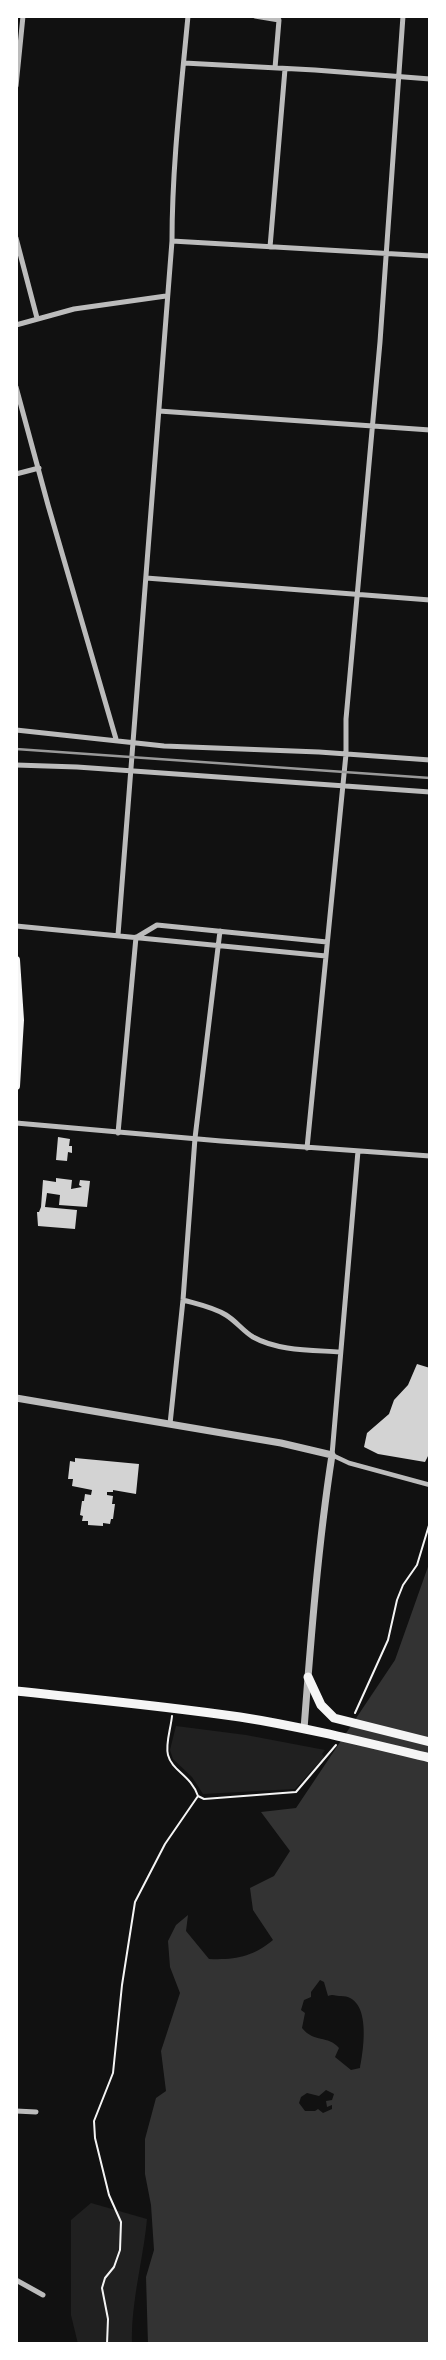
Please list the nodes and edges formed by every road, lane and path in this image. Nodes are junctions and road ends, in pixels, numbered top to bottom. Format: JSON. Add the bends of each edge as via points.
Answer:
{"nodes":[{"id":1,"x":23,"y":16,"type":"edge"},
{"id":2,"x":188,"y":16,"type":"edge"},
{"id":3,"x":255,"y":16,"type":"edge"},
{"id":4,"x":403,"y":16,"type":"edge"},
{"id":5,"x":184,"y":63,"type":"junction"},
{"id":6,"x":275,"y":68,"type":"junction"},
{"id":7,"x":284,"y":68,"type":"junction"},
{"id":8,"x":400,"y":78,"type":"junction"},
{"id":9,"x":430,"y":79,"type":"edge"},
{"id":10,"x":16,"y":86,"type":"edge"},
{"id":11,"x":16,"y":238,"type":"edge"},
{"id":12,"x":172,"y":241,"type":"junction"},
{"id":13,"x":270,"y":247,"type":"junction"},
{"id":14,"x":386,"y":253,"type":"junction"},
{"id":15,"x":430,"y":256,"type":"edge"},
{"id":16,"x":166,"y":296,"type":"junction"},
{"id":17,"x":37,"y":318,"type":"junction"},
{"id":18,"x":16,"y":326,"type":"edge"},
{"id":19,"x":16,"y":387,"type":"edge"},
{"id":20,"x":159,"y":411,"type":"junction"},
{"id":21,"x":372,"y":426,"type":"junction"},
{"id":22,"x":430,"y":430,"type":"edge"},
{"id":23,"x":38,"y":468,"type":"junction"},
{"id":24,"x":16,"y":474,"type":"edge"},
{"id":25,"x":146,"y":578,"type":"junction"},
{"id":26,"x":358,"y":593,"type":"junction"},
{"id":27,"x":430,"y":600,"type":"edge"},
{"id":28,"x":16,"y":730,"type":"edge"},
{"id":29,"x":116,"y":739,"type":"junction"},
{"id":30,"x":135,"y":742,"type":"junction"},
{"id":31,"x":346,"y":754,"type":"junction"},
{"id":32,"x":430,"y":760,"type":"edge"},
{"id":33,"x":16,"y":765,"type":"edge"},
{"id":34,"x":132,"y":771,"type":"junction"},
{"id":35,"x":343,"y":786,"type":"junction"},
{"id":36,"x":430,"y":792,"type":"edge"},
{"id":37,"x":16,"y":926,"type":"edge"},
{"id":38,"x":220,"y":931,"type":"junction"},
{"id":39,"x":118,"y":935,"type":"junction"},
{"id":40,"x":136,"y":937,"type":"junction"},
{"id":41,"x":327,"y":942,"type":"junction"},
{"id":42,"x":218,"y":946,"type":"junction"},
{"id":43,"x":326,"y":956,"type":"junction"},
{"id":44,"x":16,"y":960,"type":"edge"},
{"id":45,"x":16,"y":1086,"type":"edge"},
{"id":46,"x":16,"y":1123,"type":"edge"},
{"id":47,"x":118,"y":1133,"type":"junction"},
{"id":48,"x":195,"y":1138,"type":"junction"},
{"id":49,"x":307,"y":1148,"type":"junction"},
{"id":50,"x":358,"y":1151,"type":"junction"},
{"id":51,"x":430,"y":1156,"type":"edge"},
{"id":52,"x":183,"y":1300,"type":"junction"},
{"id":53,"x":340,"y":1352,"type":"junction"},
{"id":54,"x":16,"y":1398,"type":"edge"},
{"id":55,"x":170,"y":1424,"type":"junction"},
{"id":56,"x":332,"y":1455,"type":"junction"},
{"id":57,"x":430,"y":1486,"type":"edge"},
{"id":58,"x":430,"y":1522,"type":"edge"},
{"id":59,"x":308,"y":1677,"type":"junction"},
{"id":60,"x":16,"y":1691,"type":"edge"},
{"id":61,"x":173,"y":1708,"type":"junction"},
{"id":62,"x":353,"y":1717,"type":"dead end"},
{"id":63,"x":304,"y":1729,"type":"junction"},
{"id":64,"x":337,"y":1742,"type":"dead end"},
{"id":65,"x":430,"y":1742,"type":"edge"},
{"id":66,"x":430,"y":1758,"type":"edge"},
{"id":67,"x":198,"y":1796,"type":"junction"},
{"id":68,"x":16,"y":2111,"type":"edge"},
{"id":69,"x":36,"y":2112,"type":"dead end"},
{"id":70,"x":16,"y":2280,"type":"edge"},
{"id":71,"x":43,"y":2294,"type":"dead end"},
{"id":72,"x":107,"y":2344,"type":"edge"}],
"edges":[{"from":1,"to":10,"type":"street"},
{"from":2,"to":5,"type":"street"},
{"from":3,"to":6,"type":"street","via":[[279,20]]},
{"from":4,"to":8,"type":"street"},
{"from":5,"to":6,"type":"street"},
{"from":5,"to":12,"type":"street","via":[[178,106]]},
{"from":6,"to":7,"type":"street"},
{"from":7,"to":8,"type":"street"},
{"from":7,"to":13,"type":"street"},
{"from":8,"to":9,"type":"street"},
{"from":8,"to":14,"type":"street"},
{"from":11,"to":17,"type":"street"},
{"from":12,"to":13,"type":"street"},
{"from":12,"to":16,"type":"street"},
{"from":13,"to":14,"type":"street"},
{"from":14,"to":15,"type":"street"},
{"from":14,"to":21,"type":"street"},
{"from":16,"to":17,"type":"street","via":[[74,309]]},
{"from":16,"to":20,"type":"street"},
{"from":17,"to":18,"type":"street"},
{"from":19,"to":23,"type":"street"},
{"from":20,"to":21,"type":"street"},
{"from":20,"to":25,"type":"street"},
{"from":21,"to":22,"type":"street"},
{"from":21,"to":26,"type":"street"},
{"from":23,"to":24,"type":"street"},
{"from":23,"to":29,"type":"street"},
{"from":25,"to":26,"type":"street"},
{"from":25,"to":30,"type":"street"},
{"from":26,"to":27,"type":"street"},
{"from":26,"to":31,"type":"street","via":[[346,719]]},
{"from":28,"to":29,"type":"street"},
{"from":29,"to":30,"type":"street"},
{"from":30,"to":31,"type":"street"},
{"from":30,"to":34,"type":"street"},
{"from":31,"to":32,"type":"street"},
{"from":31,"to":35,"type":"street"},
{"from":33,"to":34,"type":"street"},
{"from":34,"to":35,"type":"street"},
{"from":34,"to":39,"type":"street"},
{"from":35,"to":36,"type":"street"},
{"from":35,"to":41,"type":"street"},
{"from":37,"to":39,"type":"street"},
{"from":38,"to":40,"type":"street","via":[[157,925]]},
{"from":38,"to":41,"type":"street"},
{"from":38,"to":42,"type":"street"},
{"from":39,"to":40,"type":"street"},
{"from":40,"to":42,"type":"street"},
{"from":40,"to":47,"type":"street"},
{"from":41,"to":43,"type":"street"},
{"from":42,"to":43,"type":"street"},
{"from":42,"to":48,"type":"street"},
{"from":43,"to":49,"type":"street"},
{"from":44,"to":45,"type":"main road","via":[[20,1020]]},
{"from":46,"to":47,"type":"street"},
{"from":47,"to":48,"type":"street"},
{"from":48,"to":49,"type":"street"},
{"from":48,"to":52,"type":"street"},
{"from":49,"to":50,"type":"street"},
{"from":50,"to":51,"type":"street"},
{"from":50,"to":53,"type":"street"},
{"from":52,"to":53,"type":"street","via":[[212,1308],[253,1337],[274,1344]]},
{"from":52,"to":55,"type":"street"},
{"from":53,"to":56,"type":"street"},
{"from":54,"to":55,"type":"street"},
{"from":55,"to":56,"type":"street"},
{"from":56,"to":57,"type":"street","via":[[349,1463]]},
{"from":56,"to":59,"type":"street","via":[[324,1505]]},
{"from":58,"to":62,"type":"path","via":[[417,1565],[397,1600],[388,1640]]},
{"from":59,"to":63,"type":"street"},
{"from":59,"to":65,"type":"main road","via":[[321,1704],[334,1718]]},
{"from":60,"to":61,"type":"main road"},
{"from":61,"to":63,"type":"main road"},
{"from":61,"to":67,"type":"path","via":[[168,1755],[173,1765],[190,1779]]},
{"from":63,"to":66,"type":"main road"},
{"from":64,"to":67,"type":"path","via":[[296,1792],[204,1799]]},
{"from":67,"to":72,"type":"path","via":[[165,1844],[135,1902],[113,2073],[94,2121],[109,2195],[121,2222],[120,2250],[102,2288],[108,2319]]},
{"from":68,"to":69,"type":"street"},
{"from":70,"to":71,"type":"street"}]}
